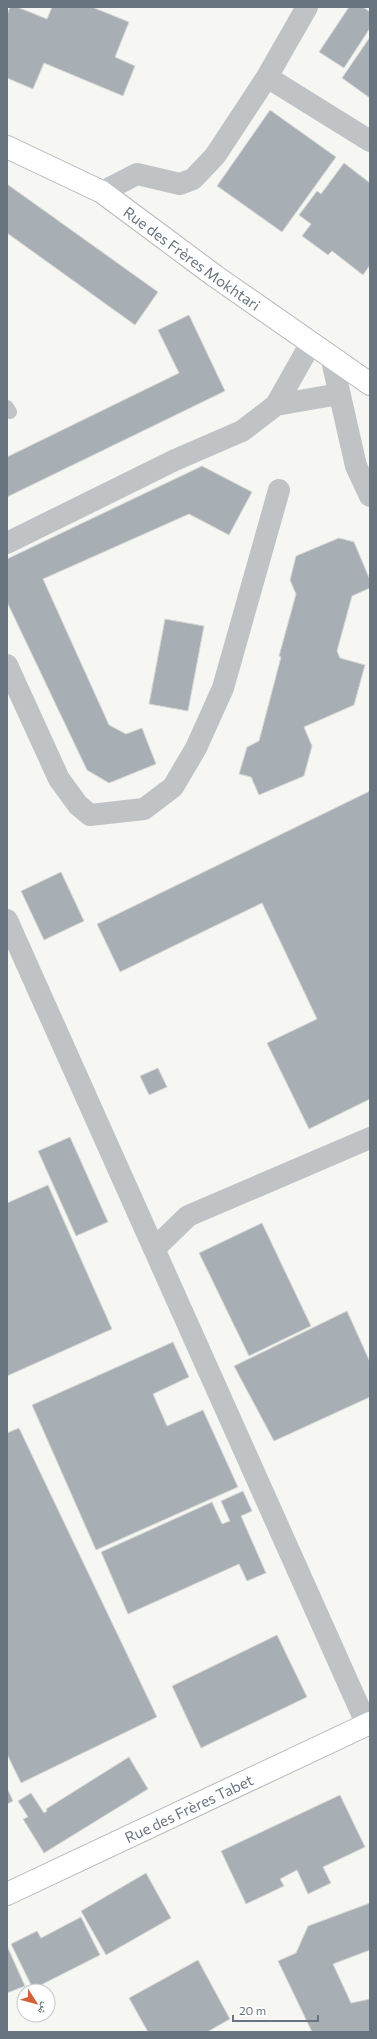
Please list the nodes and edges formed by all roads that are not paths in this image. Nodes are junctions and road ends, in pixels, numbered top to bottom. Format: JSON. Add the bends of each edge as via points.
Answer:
{"nodes":[{"id":1,"x":307,"y":7,"type":"edge"},
{"id":2,"x":267,"y":77,"type":"junction"},
{"id":3,"x":370,"y":140,"type":"edge"},
{"id":4,"x":7,"y":147,"type":"edge"},
{"id":5,"x":102,"y":192,"type":"junction"},
{"id":6,"x":312,"y":343,"type":"junction"},
{"id":7,"x":331,"y":356,"type":"junction"},
{"id":8,"x":370,"y":384,"type":"edge"},
{"id":9,"x":339,"y":394,"type":"junction"},
{"id":10,"x":276,"y":405,"type":"junction"},
{"id":11,"x":279,"y":490,"type":"dead end"},
{"id":12,"x":370,"y":496,"type":"edge"},
{"id":13,"x":7,"y":543,"type":"edge"},
{"id":14,"x":7,"y":665,"type":"edge"},
{"id":15,"x":7,"y":920,"type":"edge"},
{"id":16,"x":370,"y":1138,"type":"edge"},
{"id":17,"x":154,"y":1249,"type":"junction"},
{"id":18,"x":368,"y":1724,"type":"edge"},
{"id":19,"x":7,"y":1894,"type":"edge"}],
"edges":[{"from":1,"to":2,"type":"street"},
{"from":2,"to":3,"type":"street"},
{"from":2,"to":5,"type":"street","via":[[215,156],[193,179],[180,184],[136,174]]},
{"from":4,"to":5,"type":"street","name":"Rue des Frères Mokhtari"},
{"from":5,"to":6,"type":"street","name":"Rue des Frères Mokhtari","via":[[215,276]]},
{"from":6,"to":7,"type":"street","name":"Rue des Frères Mokhtari"},
{"from":6,"to":10,"type":"street"},
{"from":7,"to":8,"type":"street","name":"Rue des Frères Mokhtari"},
{"from":7,"to":9,"type":"street"},
{"from":9,"to":10,"type":"street"},
{"from":9,"to":12,"type":"street","via":[[356,466]]},
{"from":10,"to":13,"type":"street","via":[[242,431],[161,467]]},
{"from":11,"to":14,"type":"street","via":[[223,688],[196,748],[173,787],[144,809],[90,815],[78,805],[59,779]]},
{"from":15,"to":17,"type":"street"},
{"from":16,"to":17,"type":"street","via":[[188,1216]]},
{"from":17,"to":18,"type":"street"},
{"from":18,"to":19,"type":"street","name":"Rue des Frères Tabet"}]}
